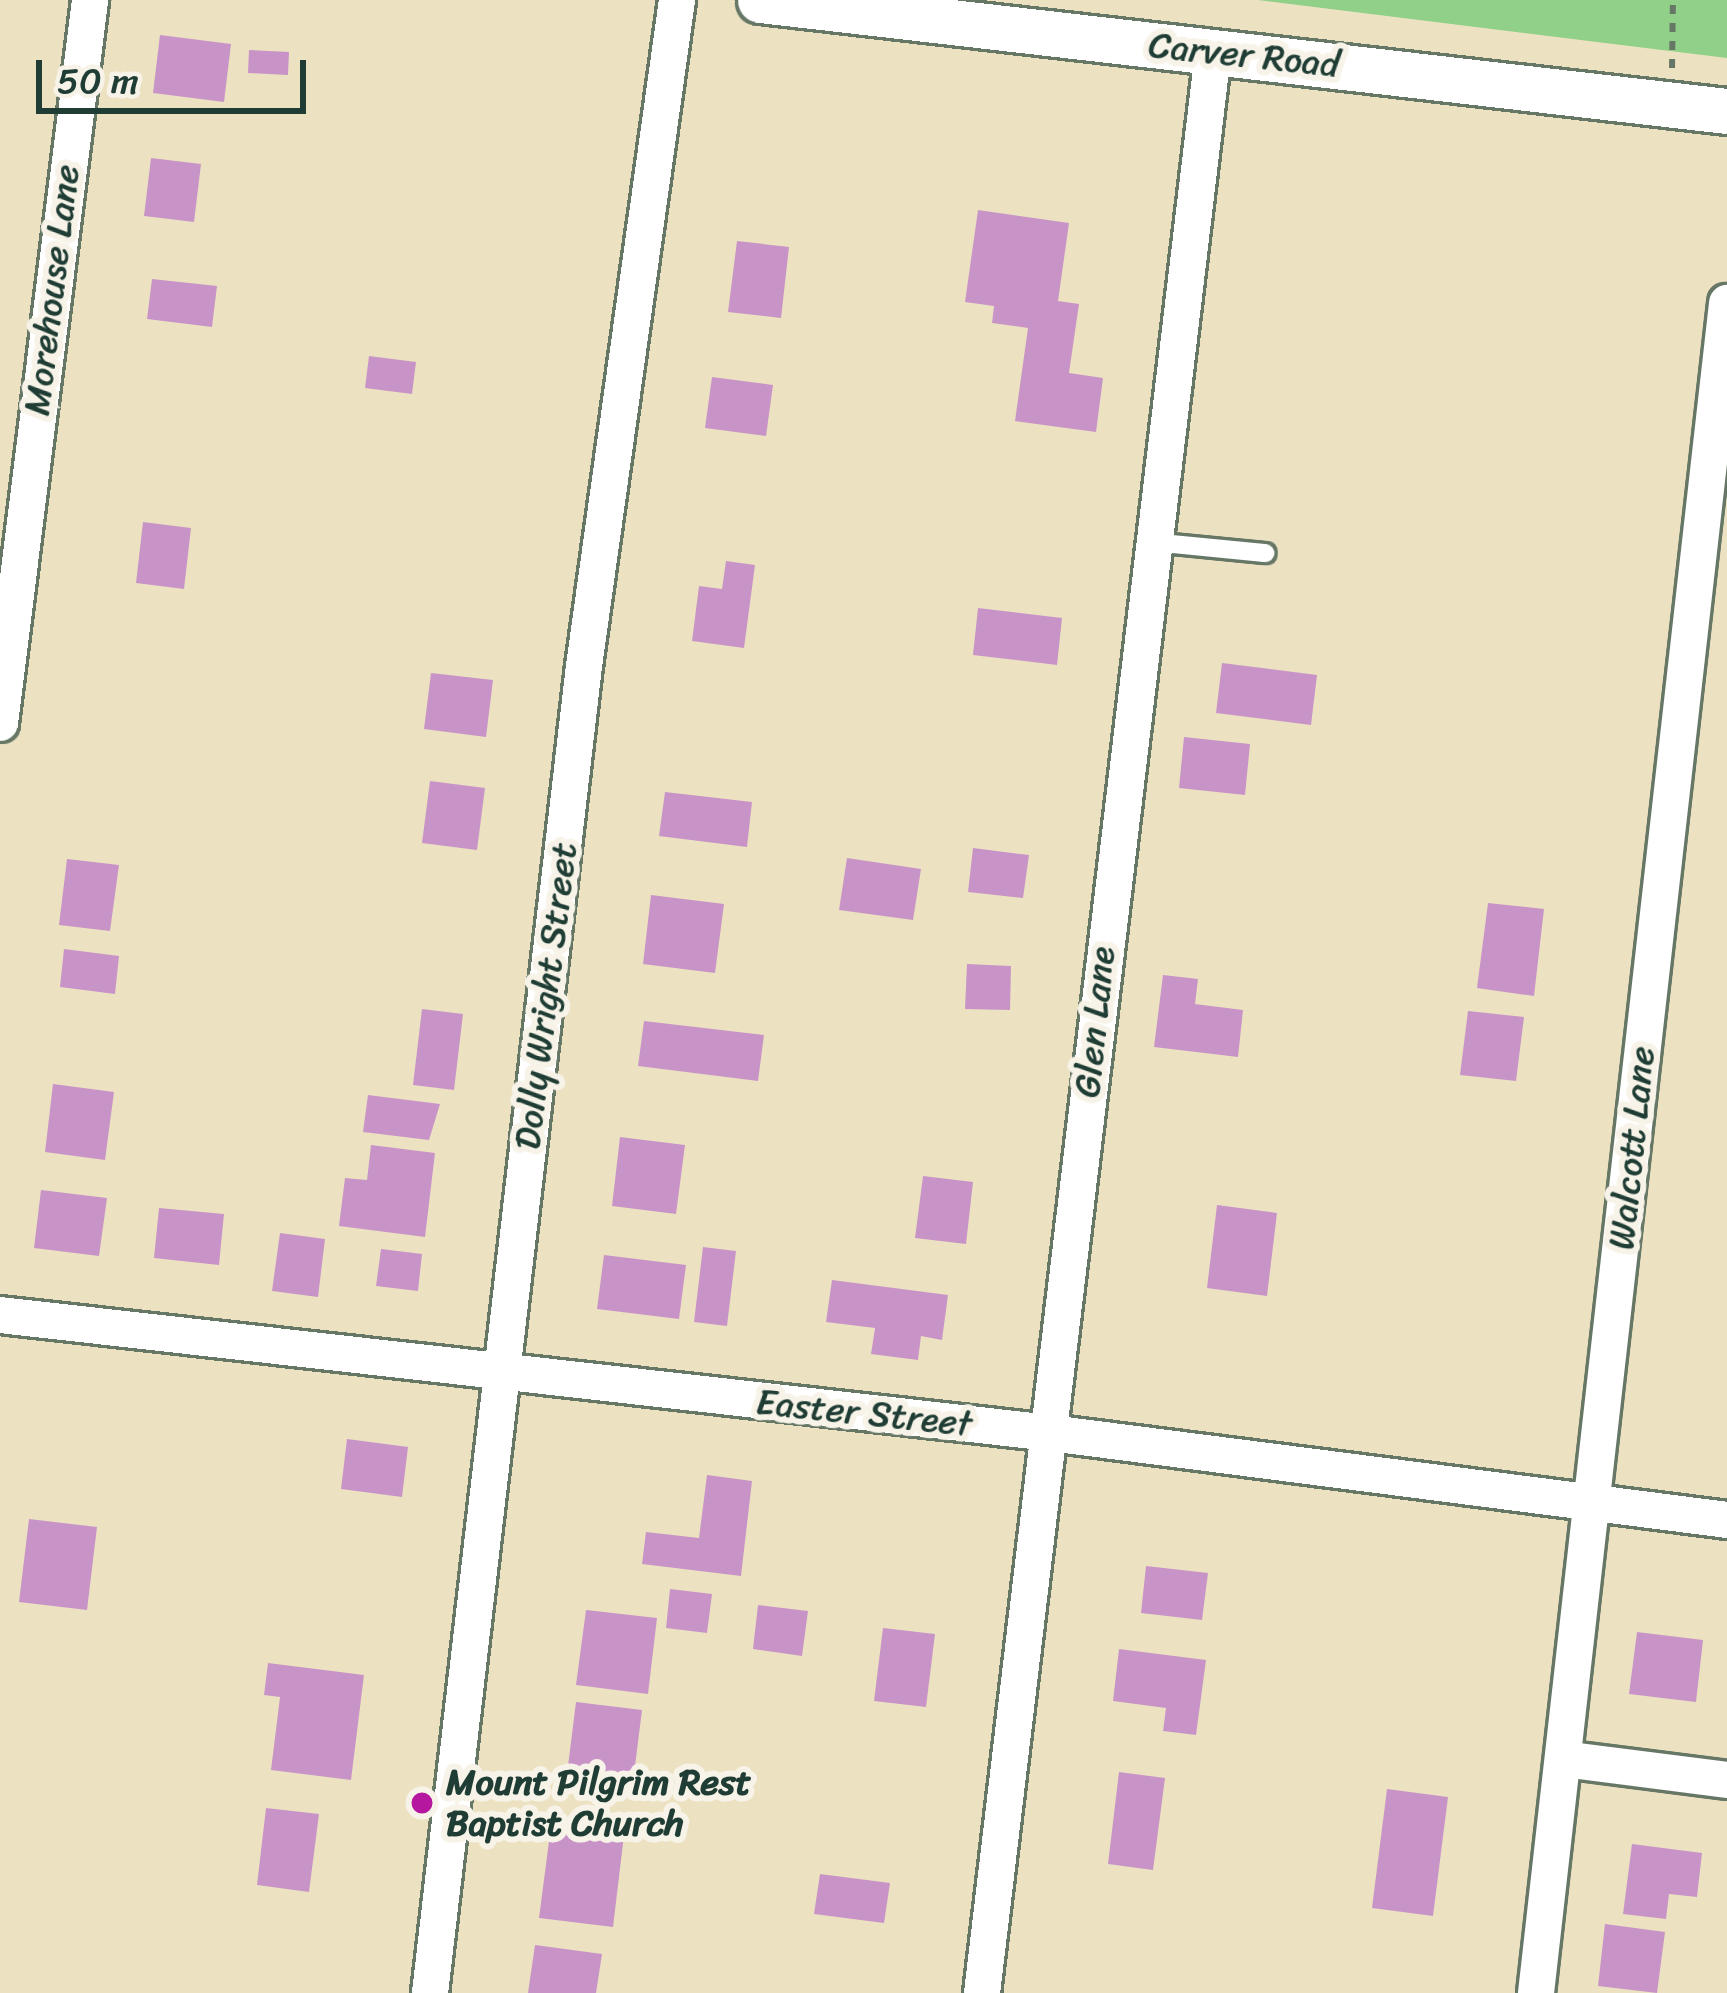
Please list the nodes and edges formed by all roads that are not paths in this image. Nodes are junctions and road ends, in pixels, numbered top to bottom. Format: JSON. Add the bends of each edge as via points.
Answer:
{"nodes":[{"id":1,"x":90,"y":0,"type":"edge"},
{"id":2,"x":676,"y":0,"type":"edge"},
{"id":3,"x":760,"y":0,"type":"edge"},
{"id":4,"x":1213,"y":52,"type":"junction"},
{"id":5,"x":1727,"y":111,"type":"edge"},
{"id":6,"x":1727,"y":303,"type":"edge"},
{"id":7,"x":1152,"y":542,"type":"junction"},
{"id":8,"x":1264,"y":554,"type":"dead end"},
{"id":9,"x":0,"y":723,"type":"edge"},
{"id":10,"x":0,"y":1315,"type":"edge"},
{"id":11,"x":503,"y":1374,"type":"junction"},
{"id":12,"x":1050,"y":1433,"type":"junction"},
{"id":13,"x":1592,"y":1504,"type":"junction"},
{"id":14,"x":1727,"y":1520,"type":"edge"},
{"id":15,"x":1562,"y":1760,"type":"junction"},
{"id":16,"x":1727,"y":1780,"type":"edge"},
{"id":17,"x":430,"y":1993,"type":"edge"},
{"id":18,"x":982,"y":1993,"type":"edge"},
{"id":19,"x":1536,"y":1993,"type":"edge"}],
"edges":[{"from":1,"to":9,"type":"street","name":"Morehouse Lane"},
{"from":2,"to":11,"type":"street","name":"Dolly Wright Street","via":[[584,666]]},
{"from":3,"to":4,"type":"street","name":"Carver Road"},
{"from":4,"to":5,"type":"street","name":"Carver Road"},
{"from":4,"to":7,"type":"street","name":"Glen Lane"},
{"from":6,"to":13,"type":"street","name":"Walcott Lane"},
{"from":7,"to":8,"type":"lane"},
{"from":7,"to":12,"type":"street","name":"Glen Lane"},
{"from":10,"to":11,"type":"street","name":"Easter Street"},
{"from":11,"to":12,"type":"street","name":"Easter Street"},
{"from":11,"to":17,"type":"street","name":"Dolly Wright Street"},
{"from":12,"to":13,"type":"street","name":"Easter Street"},
{"from":12,"to":18,"type":"street","name":"Glen Lane"},
{"from":13,"to":14,"type":"street","name":"Easter Street"},
{"from":13,"to":15,"type":"street","name":"Walcott Lane"},
{"from":15,"to":16,"type":"street"},
{"from":15,"to":19,"type":"street","name":"Walcott Lane"}]}
